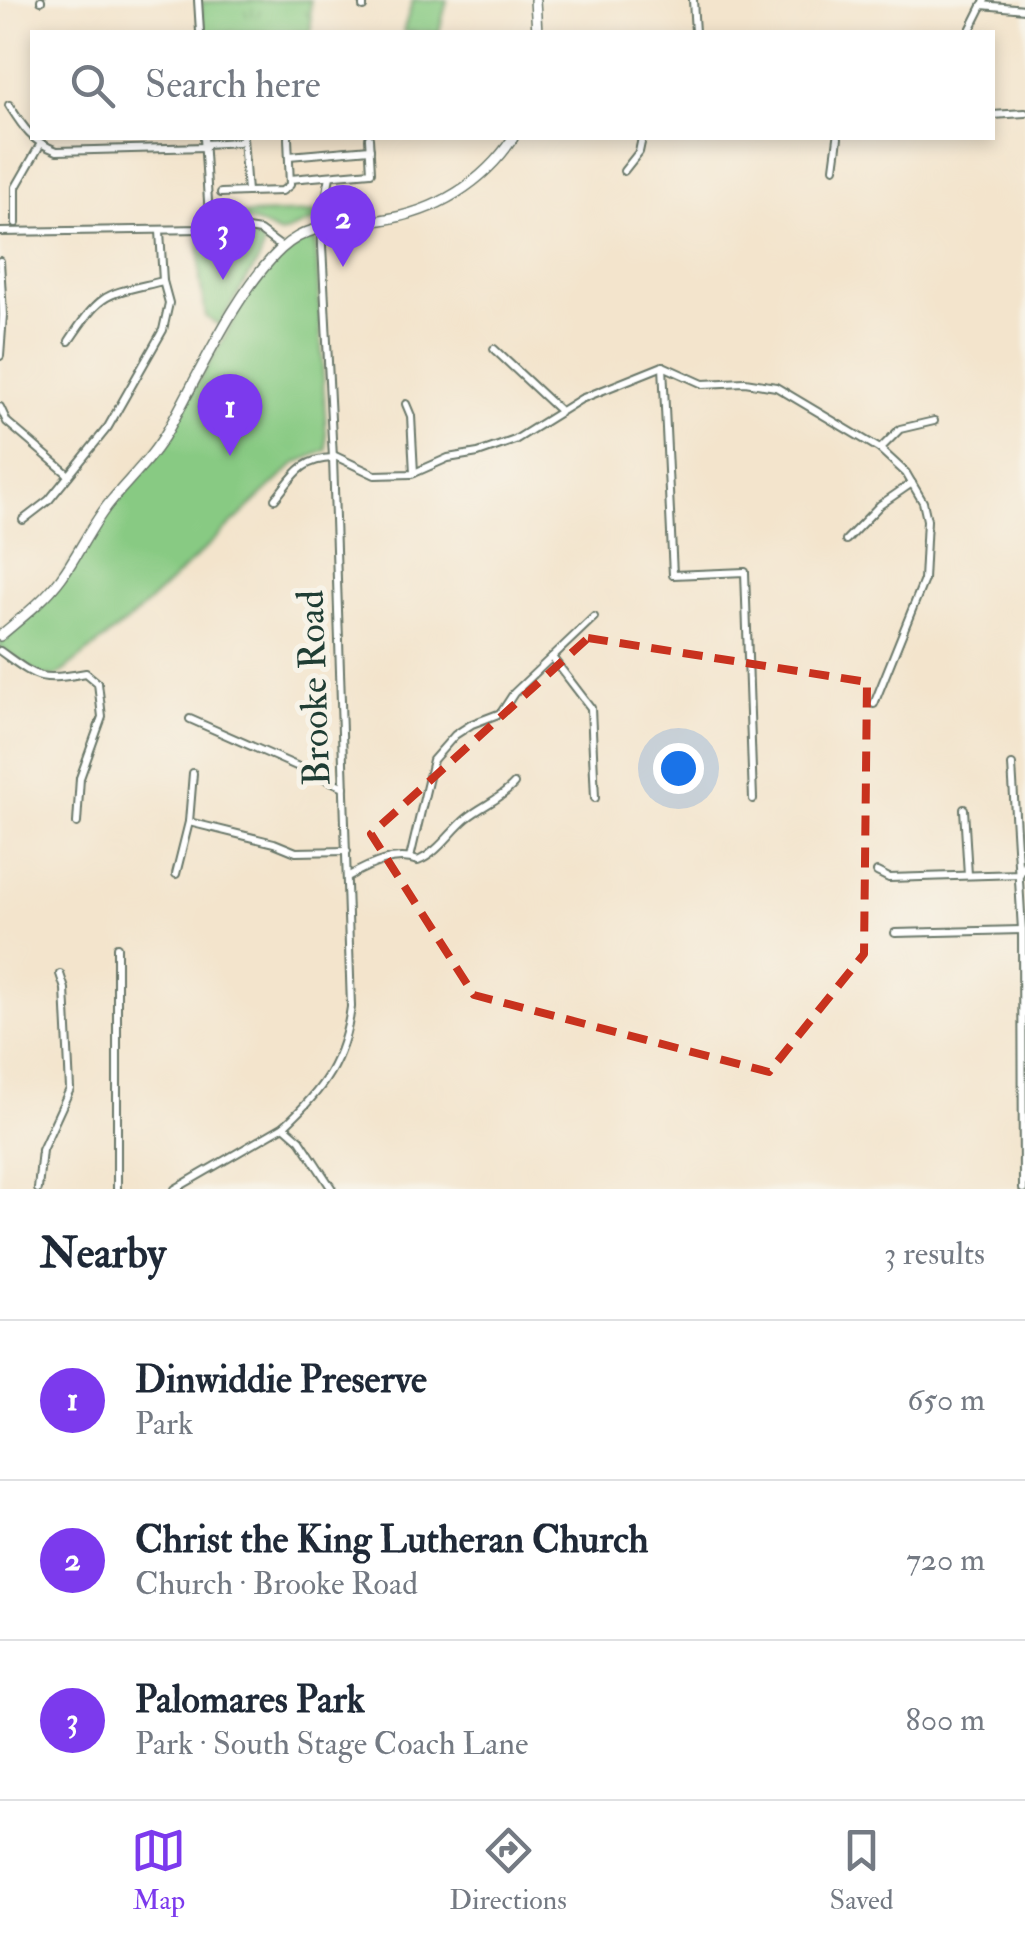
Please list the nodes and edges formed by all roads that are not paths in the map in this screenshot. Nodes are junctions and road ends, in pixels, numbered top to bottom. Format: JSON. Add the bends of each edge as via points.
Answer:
{"nodes":[{"id":1,"x":198,"y":0,"type":"edge"},
{"id":2,"x":535,"y":0,"type":"edge"},
{"id":3,"x":693,"y":0,"type":"edge"},
{"id":4,"x":984,"y":2,"type":"edge"},
{"id":5,"x":1025,"y":8,"type":"edge"},
{"id":6,"x":200,"y":30,"type":"edge"},
{"id":7,"x":537,"y":30,"type":"edge"},
{"id":8,"x":696,"y":30,"type":"edge"},
{"id":9,"x":970,"y":30,"type":"edge"},
{"id":10,"x":9,"y":106,"type":"dead end"},
{"id":11,"x":1025,"y":112,"type":"edge"},
{"id":12,"x":995,"y":115,"type":"edge"},
{"id":13,"x":30,"y":136,"type":"edge"},
{"id":14,"x":34,"y":140,"type":"edge"},
{"id":15,"x":240,"y":140,"type":"edge"},
{"id":16,"x":243,"y":140,"type":"edge"},
{"id":17,"x":288,"y":140,"type":"edge"},
{"id":18,"x":369,"y":140,"type":"edge"},
{"id":19,"x":511,"y":140,"type":"edge"},
{"id":20,"x":642,"y":140,"type":"edge"},
{"id":21,"x":838,"y":140,"type":"edge"},
{"id":22,"x":205,"y":143,"type":"edge"},
{"id":23,"x":40,"y":145,"type":"junction"},
{"id":24,"x":370,"y":149,"type":"junction"},
{"id":25,"x":289,"y":156,"type":"junction"},
{"id":26,"x":834,"y":168,"type":"dead end"},
{"id":27,"x":624,"y":171,"type":"dead end"},
{"id":28,"x":330,"y":176,"type":"junction"},
{"id":29,"x":290,"y":179,"type":"junction"},
{"id":30,"x":247,"y":192,"type":"junction"},
{"id":31,"x":221,"y":193,"type":"dead end"},
{"id":32,"x":16,"y":223,"type":"dead end"},
{"id":33,"x":216,"y":224,"type":"junction"},
{"id":34,"x":321,"y":226,"type":"junction"},
{"id":35,"x":160,"y":231,"type":"junction"},
{"id":36,"x":0,"y":232,"type":"edge"},
{"id":37,"x":282,"y":248,"type":"junction"},
{"id":38,"x":0,"y":261,"type":"edge"},
{"id":39,"x":162,"y":281,"type":"junction"},
{"id":40,"x":69,"y":341,"type":"dead end"},
{"id":41,"x":494,"y":349,"type":"dead end"},
{"id":42,"x":0,"y":356,"type":"edge"},
{"id":43,"x":662,"y":366,"type":"junction"},
{"id":44,"x":406,"y":404,"type":"dead end"},
{"id":45,"x":0,"y":407,"type":"edge"},
{"id":46,"x":560,"y":411,"type":"junction"},
{"id":47,"x":934,"y":421,"type":"dead end"},
{"id":48,"x":880,"y":449,"type":"junction"},
{"id":49,"x":332,"y":457,"type":"junction"},
{"id":50,"x":414,"y":473,"type":"junction"},
{"id":51,"x":69,"y":475,"type":"junction"},
{"id":52,"x":912,"y":483,"type":"junction"},
{"id":53,"x":275,"y":498,"type":"dead end"},
{"id":54,"x":23,"y":520,"type":"dead end"},
{"id":55,"x":846,"y":540,"type":"dead end"},
{"id":56,"x":594,"y":618,"type":"dead end"},
{"id":57,"x":0,"y":636,"type":"edge"},
{"id":58,"x":0,"y":651,"type":"edge"},
{"id":59,"x":552,"y":657,"type":"junction"},
{"id":60,"x":874,"y":704,"type":"dead end"},
{"id":61,"x":190,"y":719,"type":"dead end"},
{"id":62,"x":1012,"y":766,"type":"dead end"},
{"id":63,"x":193,"y":773,"type":"dead end"},
{"id":64,"x":514,"y":784,"type":"dead end"},
{"id":65,"x":345,"y":788,"type":"junction"},
{"id":66,"x":594,"y":798,"type":"dead end"},
{"id":67,"x":753,"y":799,"type":"dead end"},
{"id":68,"x":964,"y":809,"type":"dead end"},
{"id":69,"x":189,"y":822,"type":"junction"},
{"id":70,"x":77,"y":823,"type":"dead end"},
{"id":71,"x":347,"y":851,"type":"junction"},
{"id":72,"x":410,"y":858,"type":"junction"},
{"id":73,"x":1025,"y":863,"type":"edge"},
{"id":74,"x":877,"y":872,"type":"dead end"},
{"id":75,"x":176,"y":874,"type":"dead end"},
{"id":76,"x":1020,"y":874,"type":"junction"},
{"id":77,"x":968,"y":875,"type":"junction"},
{"id":78,"x":348,"y":876,"type":"junction"},
{"id":79,"x":1022,"y":930,"type":"junction"},
{"id":80,"x":894,"y":933,"type":"dead end"},
{"id":81,"x":117,"y":947,"type":"dead end"},
{"id":82,"x":60,"y":974,"type":"dead end"},
{"id":83,"x":284,"y":1126,"type":"junction"},
{"id":84,"x":38,"y":1189,"type":"edge"},
{"id":85,"x":118,"y":1189,"type":"edge"},
{"id":86,"x":175,"y":1189,"type":"edge"},
{"id":87,"x":332,"y":1189,"type":"edge"},
{"id":88,"x":1023,"y":1189,"type":"edge"}],
"edges":[{"from":1,"to":6,"type":"street"},
{"from":2,"to":7,"type":"main road"},
{"from":3,"to":8,"type":"street"},
{"from":4,"to":5,"type":"street"},
{"from":4,"to":9,"type":"street"},
{"from":10,"to":13,"type":"street"},
{"from":11,"to":12,"type":"street"},
{"from":14,"to":23,"type":"street"},
{"from":15,"to":22,"type":"street"},
{"from":16,"to":30,"type":"street"},
{"from":17,"to":25,"type":"street"},
{"from":18,"to":24,"type":"street"},
{"from":19,"to":34,"type":"main road","via":[[482,176],[426,209]]},
{"from":20,"to":27,"type":"street"},
{"from":21,"to":26,"type":"street"},
{"from":22,"to":23,"type":"street","via":[[67,152]]},
{"from":22,"to":33,"type":"street","via":[[207,209]]},
{"from":23,"to":32,"type":"street","via":[[16,187]]},
{"from":24,"to":25,"type":"street"},
{"from":24,"to":28,"type":"street","via":[[371,172]]},
{"from":25,"to":29,"type":"street"},
{"from":28,"to":29,"type":"street"},
{"from":28,"to":34,"type":"street","name":"Brooke Road"},
{"from":29,"to":30,"type":"street","via":[[282,190]]},
{"from":30,"to":31,"type":"street"},
{"from":33,"to":35,"type":"street"},
{"from":33,"to":37,"type":"street","via":[[260,231]]},
{"from":34,"to":37,"type":"main road"},
{"from":34,"to":49,"type":"street","name":"Brooke Road"},
{"from":35,"to":36,"type":"street"},
{"from":35,"to":39,"type":"street"},
{"from":37,"to":57,"type":"main road","via":[[242,298],[158,445],[109,503],[62,577]]},
{"from":38,"to":42,"type":"street"},
{"from":39,"to":40,"type":"street","via":[[109,294]]},
{"from":39,"to":51,"type":"street","via":[[169,302],[164,330],[108,427]]},
{"from":41,"to":46,"type":"street"},
{"from":43,"to":46,"type":"street"},
{"from":43,"to":48,"type":"street","via":[[703,384],[776,387]]},
{"from":43,"to":67,"type":"street","via":[[673,575],[745,572]]},
{"from":44,"to":50,"type":"street"},
{"from":45,"to":51,"type":"street","via":[[8,422]]},
{"from":46,"to":50,"type":"street","via":[[514,440]]},
{"from":47,"to":48,"type":"street","via":[[900,429]]},
{"from":48,"to":52,"type":"street"},
{"from":49,"to":50,"type":"street","via":[[375,475]]},
{"from":49,"to":53,"type":"street","via":[[296,470]]},
{"from":49,"to":65,"type":"street","name":"Brooke Road"},
{"from":51,"to":54,"type":"street"},
{"from":52,"to":55,"type":"street"},
{"from":52,"to":60,"type":"street","via":[[927,520],[924,580]]},
{"from":56,"to":59,"type":"street"},
{"from":58,"to":70,"type":"street","via":[[36,677],[86,673],[98,683],[102,717],[80,778]]},
{"from":59,"to":66,"type":"street","via":[[591,708]]},
{"from":59,"to":72,"type":"street","via":[[502,713],[472,724],[438,751]]},
{"from":61,"to":65,"type":"street"},
{"from":62,"to":76,"type":"street"},
{"from":63,"to":69,"type":"street"},
{"from":64,"to":72,"type":"street","via":[[430,856]]},
{"from":65,"to":71,"type":"street","name":"Brooke Road"},
{"from":68,"to":77,"type":"street"},
{"from":69,"to":71,"type":"street","via":[[296,852]]},
{"from":69,"to":75,"type":"street"},
{"from":71,"to":78,"type":"street","name":"Brooke Road"},
{"from":72,"to":78,"type":"street","via":[[373,863]]},
{"from":73,"to":76,"type":"street"},
{"from":74,"to":77,"type":"street","via":[[889,878]]},
{"from":76,"to":77,"type":"street"},
{"from":76,"to":79,"type":"street"},
{"from":78,"to":83,"type":"street","name":"Brooke Road","via":[[352,992],[343,1048],[320,1091]]},
{"from":79,"to":80,"type":"street"},
{"from":79,"to":88,"type":"street"},
{"from":81,"to":85,"type":"street"},
{"from":82,"to":84,"type":"street","via":[[70,1089],[42,1150]]},
{"from":83,"to":86,"type":"street","name":"Brooke Road"},
{"from":83,"to":87,"type":"street"}]}
